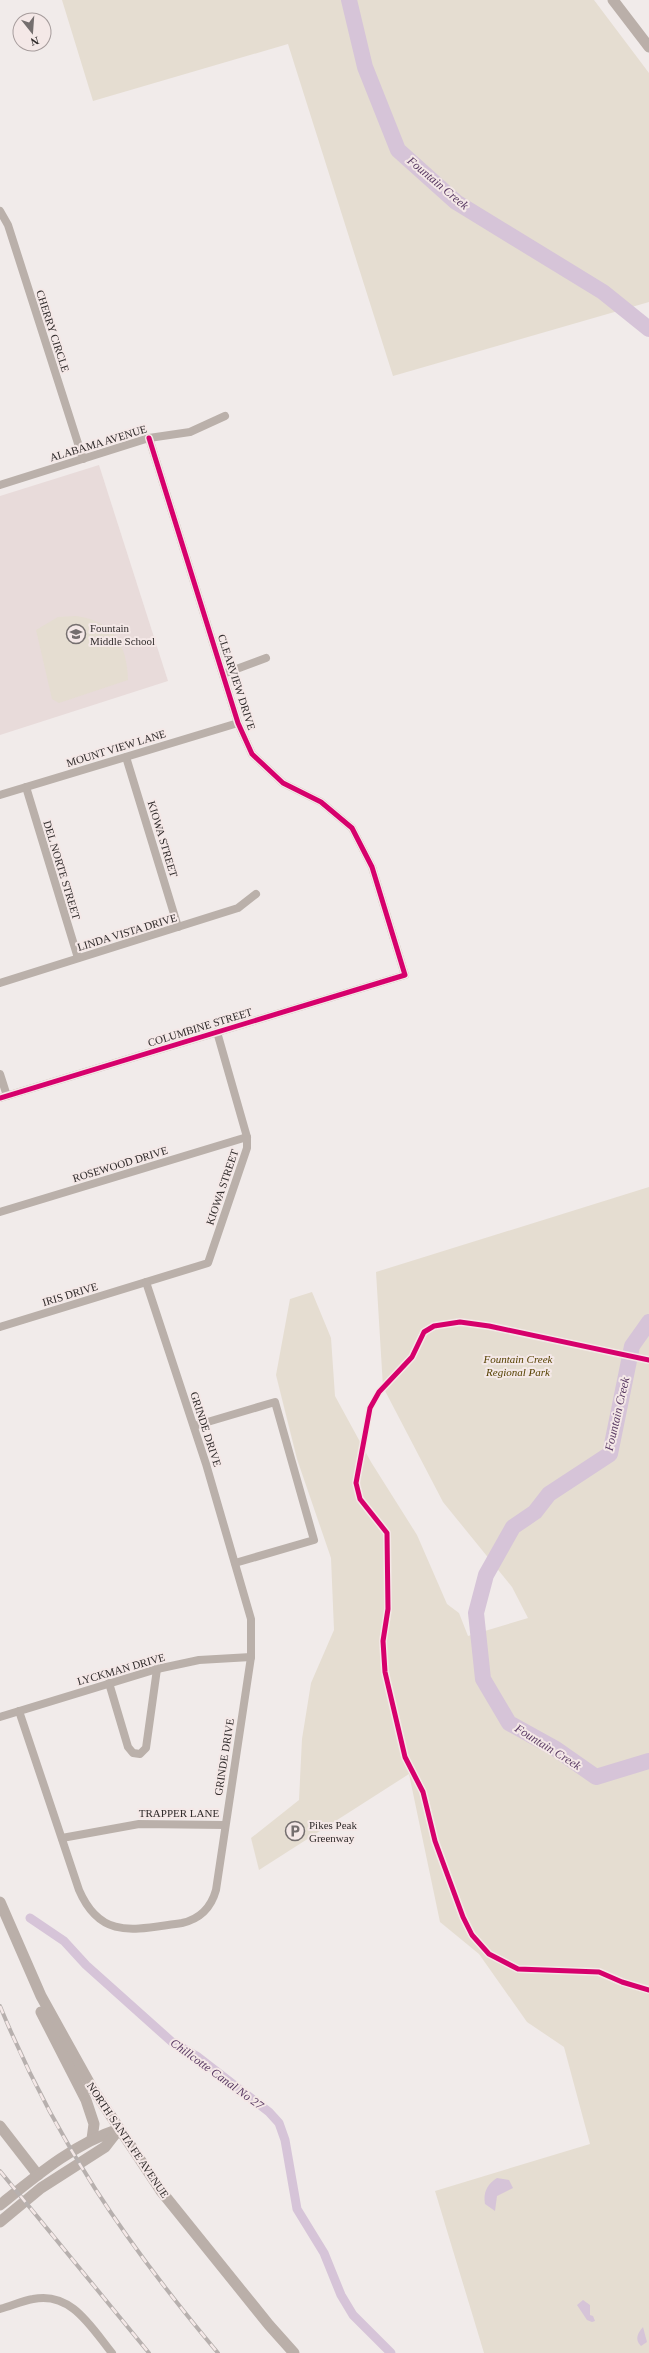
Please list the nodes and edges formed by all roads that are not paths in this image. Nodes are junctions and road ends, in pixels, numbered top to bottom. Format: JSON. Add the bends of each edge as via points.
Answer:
{"nodes":[{"id":1,"x":613,"y":0,"type":"edge"},
{"id":2,"x":649,"y":47,"type":"edge"},
{"id":3,"x":0,"y":211,"type":"edge"},
{"id":4,"x":225,"y":416,"type":"dead end"},
{"id":5,"x":149,"y":438,"type":"junction"},
{"id":6,"x":83,"y":459,"type":"junction"},
{"id":7,"x":0,"y":485,"type":"edge"},
{"id":8,"x":266,"y":658,"type":"dead end"},
{"id":9,"x":223,"y":674,"type":"junction"},
{"id":10,"x":238,"y":723,"type":"junction"},
{"id":11,"x":126,"y":757,"type":"junction"},
{"id":12,"x":26,"y":787,"type":"junction"},
{"id":13,"x":0,"y":795,"type":"edge"},
{"id":14,"x":256,"y":894,"type":"dead end"},
{"id":15,"x":178,"y":927,"type":"junction"},
{"id":16,"x":78,"y":958,"type":"junction"},
{"id":17,"x":405,"y":975,"type":"joint"},
{"id":18,"x":0,"y":983,"type":"edge"},
{"id":19,"x":217,"y":1032,"type":"junction"},
{"id":20,"x":0,"y":1074,"type":"edge"},
{"id":21,"x":3,"y":1097,"type":"edge"},
{"id":22,"x":247,"y":1137,"type":"junction"},
{"id":23,"x":0,"y":1212,"type":"edge"},
{"id":24,"x":146,"y":1282,"type":"junction"},
{"id":25,"x":0,"y":1327,"type":"edge"},
{"id":26,"x":194,"y":1426,"type":"junction"},
{"id":27,"x":235,"y":1563,"type":"junction"},
{"id":28,"x":251,"y":1657,"type":"junction"},
{"id":29,"x":157,"y":1669,"type":"junction"},
{"id":30,"x":109,"y":1683,"type":"junction"},
{"id":31,"x":19,"y":1711,"type":"junction"},
{"id":32,"x":0,"y":1717,"type":"edge"},
{"id":33,"x":225,"y":1824,"type":"junction"},
{"id":34,"x":62,"y":1838,"type":"junction"},
{"id":35,"x":0,"y":1902,"type":"edge"},
{"id":36,"x":34,"y":1981,"type":"junction"},
{"id":37,"x":0,"y":2126,"type":"edge"},
{"id":38,"x":119,"y":2128,"type":"junction"},
{"id":39,"x":92,"y":2139,"type":"junction"},
{"id":40,"x":38,"y":2175,"type":"junction"},
{"id":41,"x":0,"y":2206,"type":"edge"},
{"id":42,"x":0,"y":2222,"type":"edge"},
{"id":43,"x":0,"y":2309,"type":"edge"},
{"id":44,"x":112,"y":2353,"type":"edge"},
{"id":45,"x":294,"y":2353,"type":"edge"}],
"edges":[{"from":1,"to":2,"type":"main road"},
{"from":3,"to":6,"type":"street","name":"CHERRY CIRCLE","via":[[8,225]]},
{"from":4,"to":5,"type":"street","name":"ALABAMA AVENUE","via":[[190,432]]},
{"from":5,"to":6,"type":"street","name":"ALABAMA AVENUE"},
{"from":5,"to":9,"type":"street","name":"CLEARVIEW DRIVE"},
{"from":6,"to":7,"type":"street","name":"ALABAMA AVENUE"},
{"from":8,"to":9,"type":"street"},
{"from":9,"to":10,"type":"street","name":"CLEARVIEW DRIVE"},
{"from":10,"to":11,"type":"street","name":"MOUNT VIEW LANE"},
{"from":10,"to":17,"type":"street","name":"CLEARVIEW DRIVE","via":[[252,754],[278,779],[321,802],[352,828],[372,867]]},
{"from":11,"to":12,"type":"street","name":"MOUNT VIEW LANE"},
{"from":11,"to":15,"type":"street","name":"KIOWA STREET"},
{"from":12,"to":13,"type":"street","name":"MOUNT VIEW LANE"},
{"from":12,"to":16,"type":"street","name":"DEL NORTE STREET"},
{"from":14,"to":15,"type":"street","name":"LINDA VISTA DRIVE","via":[[238,908]]},
{"from":15,"to":16,"type":"street","name":"LINDA VISTA DRIVE"},
{"from":16,"to":18,"type":"street","name":"LINDA VISTA DRIVE"},
{"from":17,"to":19,"type":"street","name":"COLUMBINE STREET"},
{"from":19,"to":21,"type":"street","name":"COLUMBINE STREET"},
{"from":19,"to":22,"type":"street","name":"KIOWA STREET"},
{"from":20,"to":21,"type":"street"},
{"from":22,"to":23,"type":"street","name":"ROSEWOOD DRIVE"},
{"from":22,"to":24,"type":"street","name":"KIOWA STREET","via":[[247,1148],[208,1263]]},
{"from":24,"to":25,"type":"street","name":"IRIS DRIVE"},
{"from":24,"to":26,"type":"street","name":"GRINDE DRIVE"},
{"from":26,"to":27,"type":"street","name":"GRINDE DRIVE"},
{"from":26,"to":27,"type":"street","via":[[275,1402],[314,1540]]},
{"from":27,"to":28,"type":"street","name":"GRINDE DRIVE","via":[[251,1619]]},
{"from":28,"to":29,"type":"street","name":"LYCKMAN DRIVE","via":[[199,1660]]},
{"from":28,"to":33,"type":"street","name":"GRINDE DRIVE"},
{"from":29,"to":30,"type":"street","name":"LYCKMAN DRIVE"},
{"from":29,"to":30,"type":"street","via":[[146,1748],[140,1754],[133,1753],[128,1747]]},
{"from":30,"to":31,"type":"street","name":"LYCKMAN DRIVE"},
{"from":31,"to":32,"type":"street","name":"LYCKMAN DRIVE"},
{"from":31,"to":34,"type":"street","name":"GRINDE DRIVE"},
{"from":33,"to":34,"type":"street","name":"TRAPPER LANE","via":[[139,1824]]},
{"from":33,"to":34,"type":"street","name":"GRINDE DRIVE","via":[[214,1899],[197,1918],[173,1924],[116,1928],[101,1922],[84,1901]]},
{"from":35,"to":36,"type":"main road","name":"NORTH SANTA FE AVENUE"},
{"from":36,"to":38,"type":"main road","name":"NORTH SANTA FE AVENUE","via":[[62,2038]]},
{"from":36,"to":39,"type":"main road","via":[[35,1998],[54,2041],[86,2100],[94,2124]]},
{"from":37,"to":40,"type":"main road"},
{"from":38,"to":39,"type":"main road"},
{"from":38,"to":42,"type":"main road","via":[[105,2147],[46,2185]]},
{"from":38,"to":45,"type":"main road","name":"NORTH SANTA FE AVENUE","via":[[161,2191]]},
{"from":39,"to":40,"type":"main road"},
{"from":40,"to":41,"type":"main road"},
{"from":43,"to":44,"type":"street","via":[[31,2299],[59,2299],[79,2313]]}]}
